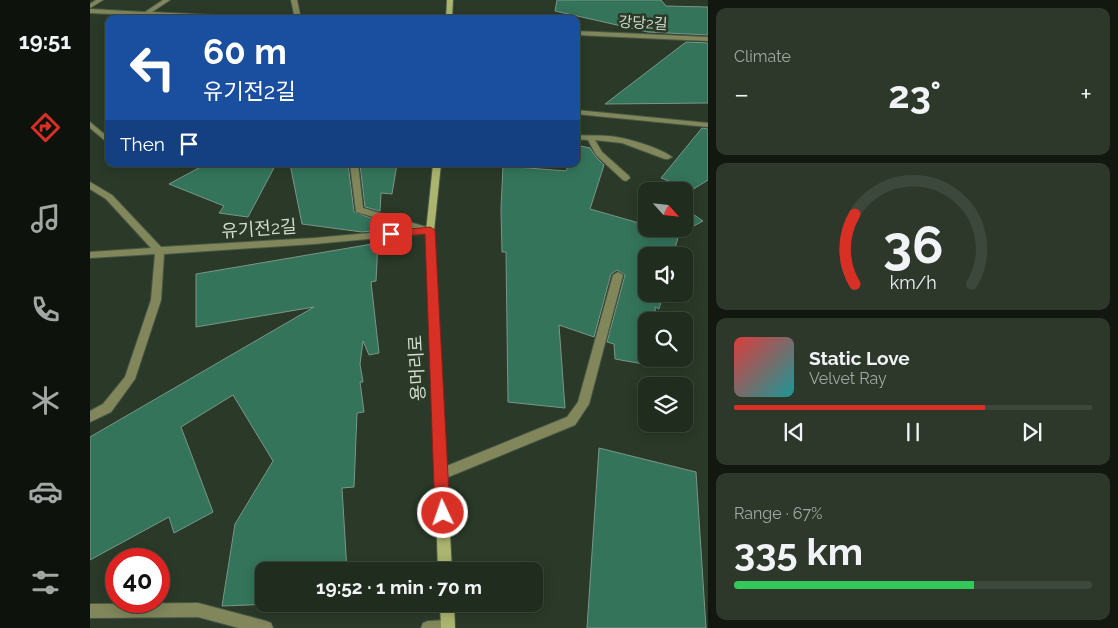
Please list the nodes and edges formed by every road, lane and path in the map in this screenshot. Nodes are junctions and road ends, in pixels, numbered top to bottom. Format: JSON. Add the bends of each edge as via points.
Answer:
{"nodes":[{"id":1,"x":100,"y":0,"type":"edge"},
{"id":2,"x":166,"y":0,"type":"edge"},
{"id":3,"x":294,"y":0,"type":"edge"},
{"id":4,"x":450,"y":0,"type":"edge"},
{"id":5,"x":90,"y":6,"type":"edge"},
{"id":6,"x":90,"y":11,"type":"edge"},
{"id":7,"x":146,"y":14,"type":"junction"},
{"id":8,"x":168,"y":15,"type":"edge"},
{"id":9,"x":297,"y":15,"type":"edge"},
{"id":10,"x":449,"y":15,"type":"edge"},
{"id":11,"x":580,"y":33,"type":"edge"},
{"id":12,"x":708,"y":39,"type":"edge"},
{"id":13,"x":580,"y":112,"type":"edge"},
{"id":14,"x":90,"y":124,"type":"edge"},
{"id":15,"x":708,"y":125,"type":"edge"},
{"id":16,"x":105,"y":138,"type":"edge"},
{"id":17,"x":580,"y":138,"type":"edge"},
{"id":18,"x":591,"y":139,"type":"junction"},
{"id":19,"x":668,"y":157,"type":"dead end"},
{"id":20,"x":354,"y":167,"type":"edge"},
{"id":21,"x":437,"y":167,"type":"edge"},
{"id":22,"x":626,"y":178,"type":"dead end"},
{"id":23,"x":90,"y":185,"type":"edge"},
{"id":24,"x":430,"y":230,"type":"junction"},
{"id":25,"x":160,"y":252,"type":"junction"},
{"id":26,"x":90,"y":255,"type":"edge"},
{"id":27,"x":618,"y":275,"type":"dead end"},
{"id":28,"x":90,"y":417,"type":"edge"},
{"id":29,"x":441,"y":474,"type":"junction"},
{"id":30,"x":446,"y":562,"type":"edge"},
{"id":31,"x":90,"y":611,"type":"edge"},
{"id":32,"x":447,"y":612,"type":"edge"},
{"id":33,"x":266,"y":628,"type":"edge"},
{"id":34,"x":428,"y":628,"type":"edge"},
{"id":35,"x":448,"y":628,"type":"edge"}],
"edges":[{"from":1,"to":5,"type":"street"},
{"from":2,"to":7,"type":"street"},
{"from":3,"to":9,"type":"street"},
{"from":4,"to":10,"type":"street"},
{"from":6,"to":7,"type":"street"},
{"from":7,"to":8,"type":"street"},
{"from":11,"to":12,"type":"street","name":"강당2길"},
{"from":13,"to":15,"type":"street"},
{"from":14,"to":16,"type":"street"},
{"from":17,"to":18,"type":"street"},
{"from":18,"to":19,"type":"street","via":[[634,143]]},
{"from":18,"to":22,"type":"street","via":[[599,153]]},
{"from":20,"to":24,"type":"street","via":[[359,210]]},
{"from":21,"to":24,"type":"street","name":"용머리로"},
{"from":23,"to":25,"type":"street","via":[[109,197]]},
{"from":24,"to":25,"type":"street","name":"유기전2길"},
{"from":24,"to":29,"type":"street","name":"용머리로"},
{"from":25,"to":26,"type":"street","name":"유기전2길"},
{"from":25,"to":28,"type":"street","via":[[156,300],[130,379],[107,408]]},
{"from":27,"to":29,"type":"street","via":[[583,404],[571,421]]},
{"from":29,"to":30,"type":"street","name":"용머리로"},
{"from":31,"to":33,"type":"street","via":[[198,610]]},
{"from":32,"to":35,"type":"street"},
{"from":34,"to":35,"type":"street"}]}
